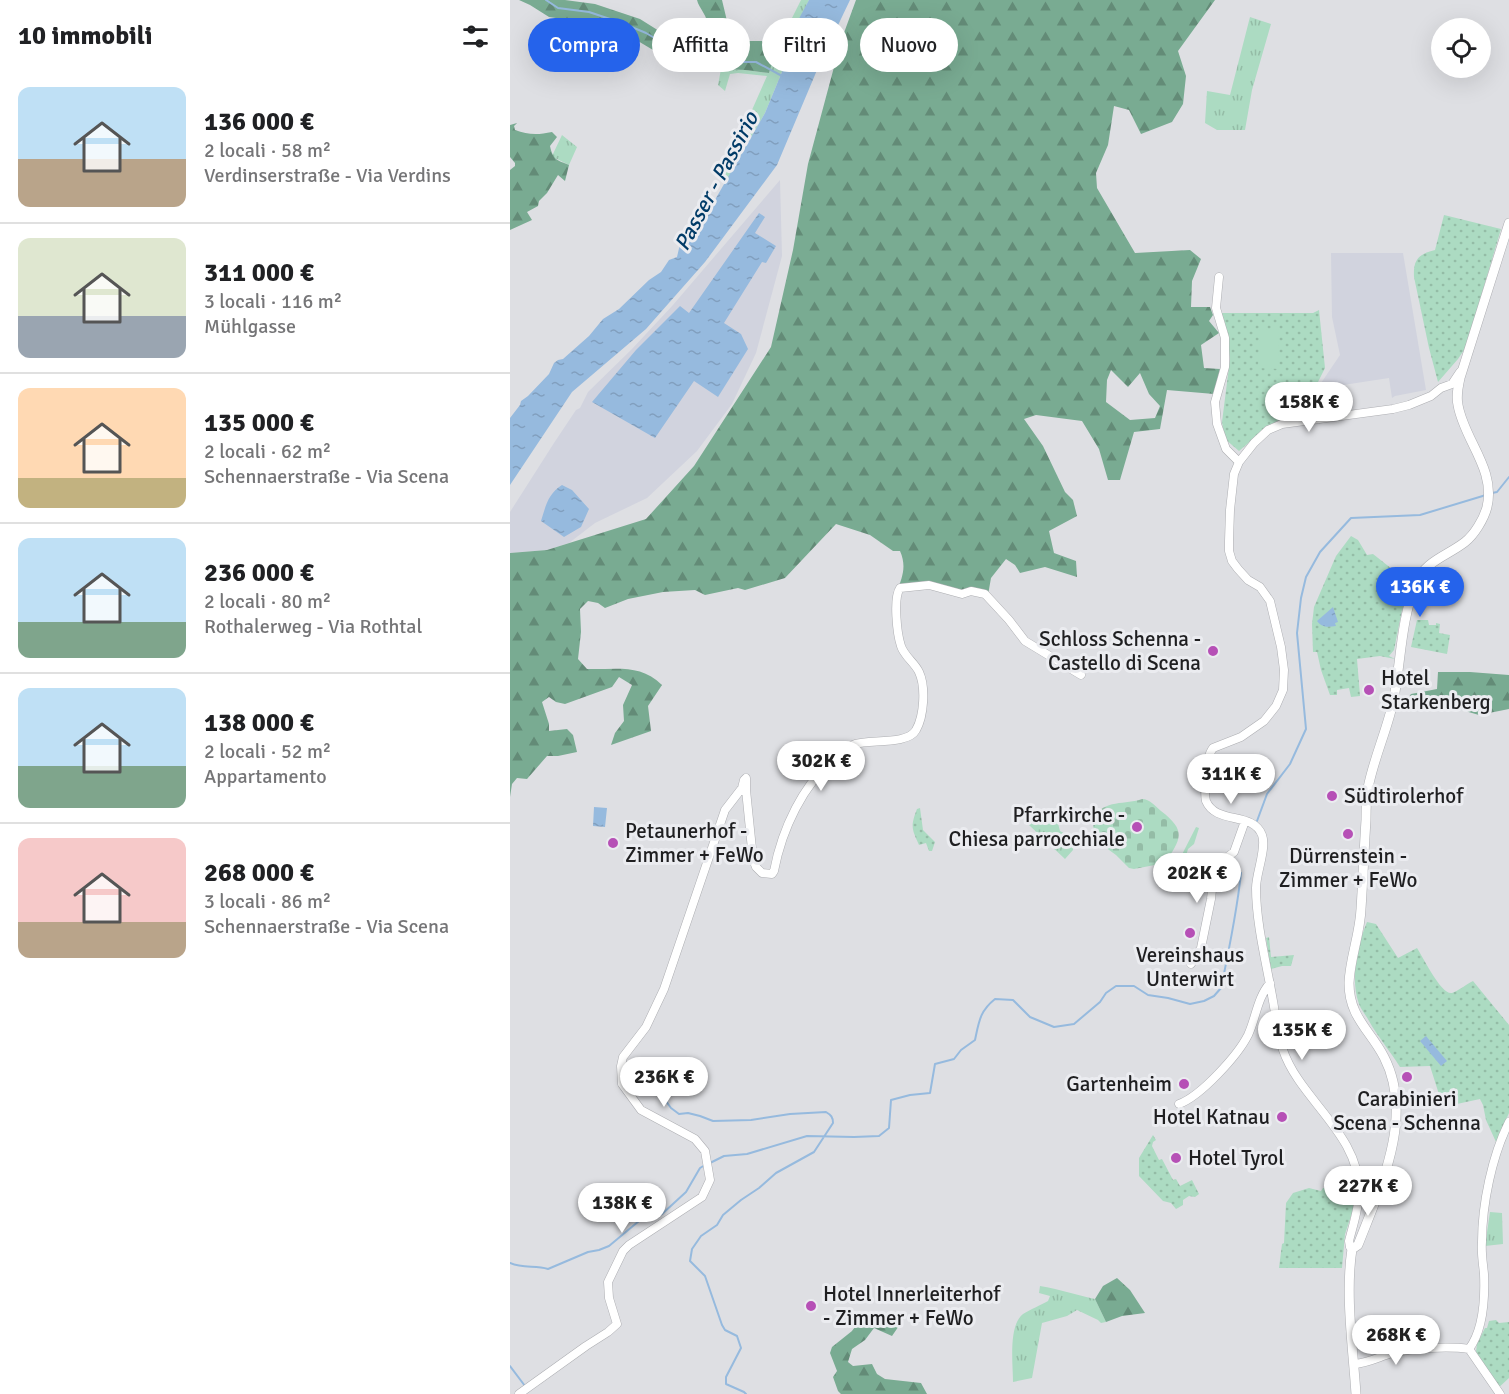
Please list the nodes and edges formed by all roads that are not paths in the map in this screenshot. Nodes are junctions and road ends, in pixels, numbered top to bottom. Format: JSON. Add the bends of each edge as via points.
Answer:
{"nodes":[{"id":1,"x":1509,"y":223,"type":"edge"},
{"id":2,"x":1218,"y":277,"type":"dead end"},
{"id":3,"x":1466,"y":360,"type":"junction"},
{"id":4,"x":1437,"y":391,"type":"junction"},
{"id":5,"x":1457,"y":396,"type":"junction"},
{"id":6,"x":1239,"y":462,"type":"junction"},
{"id":7,"x":1081,"y":675,"type":"dead end"},
{"id":8,"x":1249,"y":823,"type":"junction"},
{"id":9,"x":1191,"y":964,"type":"dead end"},
{"id":10,"x":1270,"y":983,"type":"junction"},
{"id":11,"x":1179,"y":1104,"type":"dead end"},
{"id":12,"x":1509,"y":1122,"type":"edge"},
{"id":13,"x":1352,"y":1249,"type":"junction"},
{"id":14,"x":1469,"y":1349,"type":"junction"},
{"id":15,"x":1354,"y":1364,"type":"junction"},
{"id":16,"x":519,"y":1394,"type":"edge"},
{"id":17,"x":1356,"y":1394,"type":"edge"},
{"id":18,"x":1500,"y":1394,"type":"edge"}],
"edges":[{"from":1,"to":3,"type":"street"},
{"from":2,"to":6,"type":"street","via":[[1216,308],[1225,338],[1226,367],[1215,402],[1217,424],[1226,449]]},
{"from":3,"to":4,"type":"street","via":[[1452,384]]},
{"from":3,"to":5,"type":"street"},
{"from":4,"to":5,"type":"street"},
{"from":4,"to":6,"type":"street","via":[[1393,409],[1282,424],[1268,430]]},
{"from":5,"to":13,"type":"street","via":[[1459,410],[1483,464],[1488,500],[1484,515],[1466,541],[1428,566],[1415,587],[1409,602],[1393,703],[1368,785],[1361,911],[1349,983],[1357,1017],[1390,1071],[1397,1113],[1380,1187],[1358,1245]]},
{"from":6,"to":8,"type":"street","via":[[1234,474],[1229,551],[1238,569],[1270,601],[1284,682],[1280,699],[1264,721],[1210,752],[1205,796],[1216,813]]},
{"from":7,"to":16,"type":"street","via":[[1025,641],[985,594],[962,594],[929,585],[900,588],[896,602],[901,648],[919,672],[922,686],[923,707],[916,730],[893,740],[856,743],[823,767],[799,802],[772,874],[762,873],[753,859],[744,780],[725,810],[664,989],[621,1066],[622,1084],[641,1110],[694,1139],[706,1160],[710,1180],[702,1197],[623,1251],[608,1282],[617,1324]]},
{"from":8,"to":9,"type":"street","via":[[1213,880],[1201,948]]},
{"from":8,"to":10,"type":"street","via":[[1259,830],[1263,840],[1256,895]]},
{"from":10,"to":11,"type":"street","via":[[1263,991],[1247,1037],[1225,1068]]},
{"from":10,"to":13,"type":"street","via":[[1283,1051],[1311,1097],[1341,1135],[1354,1166],[1359,1192],[1349,1241]]},
{"from":12,"to":14,"type":"street","via":[[1491,1172],[1485,1204],[1483,1302],[1478,1330]]},
{"from":13,"to":15,"type":"street"},
{"from":14,"to":15,"type":"street","via":[[1401,1352]]},
{"from":14,"to":18,"type":"street"},
{"from":15,"to":17,"type":"street"}]}
